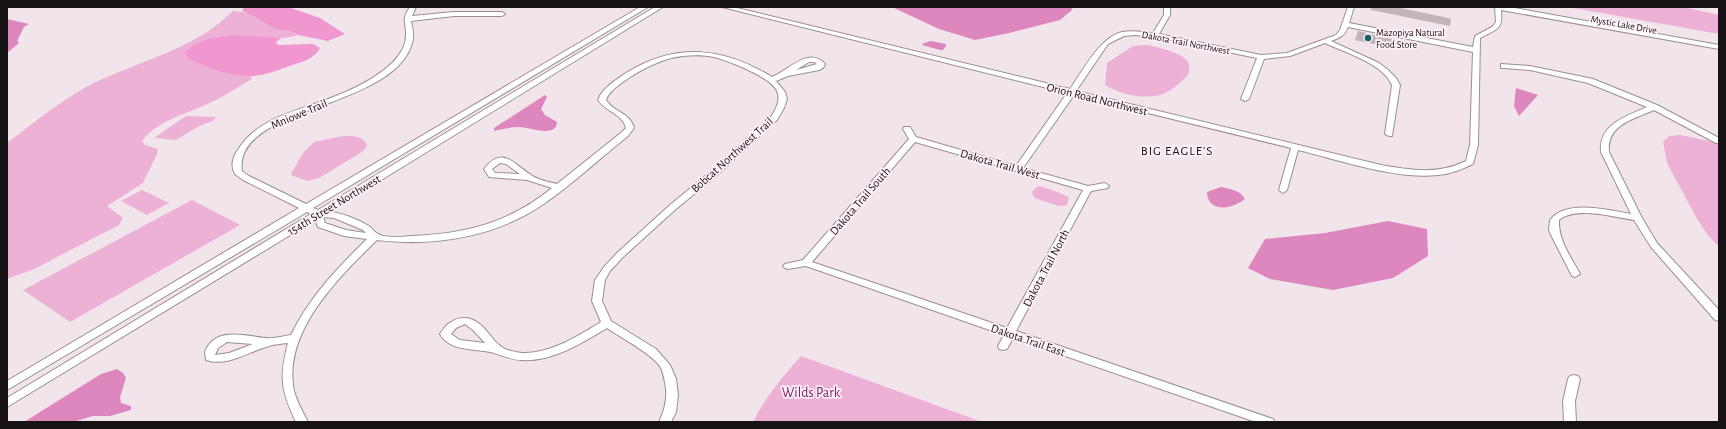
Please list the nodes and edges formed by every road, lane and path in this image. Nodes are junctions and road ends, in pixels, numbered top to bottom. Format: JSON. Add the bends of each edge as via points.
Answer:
{"nodes":[{"id":1,"x":413,"y":7,"type":"edge"},
{"id":2,"x":645,"y":7,"type":"edge"},
{"id":3,"x":660,"y":7,"type":"edge"},
{"id":4,"x":725,"y":7,"type":"edge"},
{"id":5,"x":1167,"y":7,"type":"edge"},
{"id":6,"x":1351,"y":7,"type":"edge"},
{"id":7,"x":1498,"y":7,"type":"edge"},
{"id":8,"x":1529,"y":7,"type":"edge"},
{"id":9,"x":502,"y":14,"type":"dead end"},
{"id":10,"x":407,"y":20,"type":"junction"},
{"id":11,"x":1346,"y":24,"type":"junction"},
{"id":12,"x":1155,"y":35,"type":"junction"},
{"id":13,"x":1326,"y":41,"type":"junction"},
{"id":14,"x":1719,"y":41,"type":"edge"},
{"id":15,"x":1719,"y":45,"type":"edge"},
{"id":16,"x":1476,"y":50,"type":"junction"},
{"id":17,"x":1261,"y":57,"type":"junction"},
{"id":18,"x":1504,"y":66,"type":"dead end"},
{"id":19,"x":785,"y":74,"type":"dead end"},
{"id":20,"x":772,"y":80,"type":"junction"},
{"id":21,"x":1072,"y":92,"type":"junction"},
{"id":22,"x":1245,"y":99,"type":"dead end"},
{"id":23,"x":1654,"y":107,"type":"junction"},
{"id":24,"x":906,"y":129,"type":"dead end"},
{"id":25,"x":1389,"y":134,"type":"dead end"},
{"id":26,"x":913,"y":139,"type":"junction"},
{"id":27,"x":1719,"y":141,"type":"edge"},
{"id":28,"x":1295,"y":148,"type":"junction"},
{"id":29,"x":1018,"y":169,"type":"junction"},
{"id":30,"x":528,"y":177,"type":"dead end"},
{"id":31,"x":1105,"y":186,"type":"dead end"},
{"id":32,"x":559,"y":188,"type":"junction"},
{"id":33,"x":1088,"y":189,"type":"junction"},
{"id":34,"x":1283,"y":190,"type":"dead end"},
{"id":35,"x":307,"y":209,"type":"junction"},
{"id":36,"x":318,"y":214,"type":"junction"},
{"id":37,"x":1636,"y":218,"type":"junction"},
{"id":38,"x":375,"y":237,"type":"junction"},
{"id":39,"x":806,"y":263,"type":"junction"},
{"id":40,"x":788,"y":266,"type":"dead end"},
{"id":41,"x":1575,"y":274,"type":"dead end"},
{"id":42,"x":1719,"y":317,"type":"edge"},
{"id":43,"x":607,"y":323,"type":"junction"},
{"id":44,"x":1010,"y":334,"type":"junction"},
{"id":45,"x":294,"y":339,"type":"junction"},
{"id":46,"x":267,"y":342,"type":"dead end"},
{"id":47,"x":1003,"y":346,"type":"dead end"},
{"id":48,"x":495,"y":348,"type":"dead end"},
{"id":49,"x":1574,"y":379,"type":"dead end"},
{"id":50,"x":7,"y":386,"type":"edge"},
{"id":51,"x":7,"y":403,"type":"edge"},
{"id":52,"x":302,"y":422,"type":"edge"},
{"id":53,"x":666,"y":422,"type":"edge"},
{"id":54,"x":1269,"y":422,"type":"edge"},
{"id":55,"x":1570,"y":422,"type":"edge"}],
"edges":[{"from":1,"to":10,"type":"street"},
{"from":2,"to":35,"type":"street","name":"154th Street Northwest"},
{"from":3,"to":36,"type":"street","name":"154th Street Northwest"},
{"from":4,"to":21,"type":"street","name":"Orion Road Northwest"},
{"from":5,"to":12,"type":"street","via":[[1167,14]]},
{"from":6,"to":11,"type":"street","name":"Dakota Trail Northwest"},
{"from":7,"to":15,"type":"street","name":"Mystic Lake Drive"},
{"from":7,"to":16,"type":"street","via":[[1499,22],[1494,28],[1477,37]]},
{"from":8,"to":14,"type":"street","name":"Mystic Lake Drive"},
{"from":9,"to":10,"type":"street","via":[[454,14]]},
{"from":10,"to":35,"type":"street","name":"Mniowe Trail","via":[[410,36],[408,44],[404,53],[390,68],[356,90],[268,126],[245,144],[238,155],[238,172],[241,175]]},
{"from":11,"to":13,"type":"street","name":"Dakota Trail Northwest","via":[[1338,36]]},
{"from":11,"to":16,"type":"street"},
{"from":12,"to":17,"type":"street","name":"Dakota Trail Northwest"},
{"from":12,"to":21,"type":"street","name":"Dakota Trail Northwest","via":[[1135,32],[1114,37],[1106,43]]},
{"from":13,"to":17,"type":"street","name":"Dakota Trail Northwest","via":[[1288,55]]},
{"from":13,"to":25,"type":"street","via":[[1383,69],[1395,80]]},
{"from":16,"to":28,"type":"street","name":"Orion Road Northwest","via":[[1474,145],[1470,162],[1459,168],[1423,174],[1381,168]]},
{"from":17,"to":22,"type":"street"},
{"from":18,"to":23,"type":"street","via":[[1530,68],[1590,80]]},
{"from":19,"to":20,"type":"street"},
{"from":20,"to":32,"type":"street","via":[[724,58],[709,54],[674,55],[651,62],[604,94],[602,100],[604,106],[626,117],[630,122],[630,128]]},
{"from":20,"to":43,"type":"street","name":"Bobcat Northwest Trail","via":[[783,95],[783,102],[774,118],[607,269],[600,280],[597,301]]},
{"from":21,"to":28,"type":"street","name":"Orion Road Northwest"},
{"from":21,"to":29,"type":"street","name":"Dakota Trail Northwest"},
{"from":23,"to":27,"type":"street"},
{"from":23,"to":37,"type":"street","via":[[1616,125],[1608,132],[1604,142],[1605,152]]},
{"from":24,"to":26,"type":"street"},
{"from":26,"to":29,"type":"street","name":"Dakota Trail West"},
{"from":26,"to":39,"type":"street","name":"Dakota Trail South"},
{"from":28,"to":34,"type":"street"},
{"from":29,"to":33,"type":"street","name":"Dakota Trail West"},
{"from":30,"to":32,"type":"street"},
{"from":31,"to":33,"type":"street"},
{"from":32,"to":38,"type":"street","via":[[513,218],[476,231],[418,240]]},
{"from":33,"to":44,"type":"street","name":"Dakota Trail North"},
{"from":35,"to":36,"type":"street"},
{"from":35,"to":50,"type":"street","name":"154th Street Northwest"},
{"from":36,"to":38,"type":"street","via":[[336,215],[366,228]]},
{"from":36,"to":38,"type":"street","via":[[321,225],[344,233]]},
{"from":36,"to":51,"type":"street","name":"154th Street Northwest"},
{"from":37,"to":41,"type":"street","via":[[1573,210],[1559,214],[1554,220],[1554,229]]},
{"from":37,"to":42,"type":"street","via":[[1654,245]]},
{"from":38,"to":45,"type":"street","via":[[313,305]]},
{"from":39,"to":40,"type":"street","name":"Dakota Trail East"},
{"from":39,"to":44,"type":"street","name":"Dakota Trail East"},
{"from":43,"to":48,"type":"street","via":[[549,353],[511,355]]},
{"from":43,"to":53,"type":"street","via":[[652,352],[665,365],[672,395]]},
{"from":44,"to":47,"type":"street","name":"Dakota Trail North"},
{"from":44,"to":54,"type":"street","name":"Dakota Trail East"},
{"from":45,"to":46,"type":"street"},
{"from":45,"to":52,"type":"street","via":[[288,361],[288,386]]},
{"from":49,"to":55,"type":"street","via":[[1569,401]]}]}
